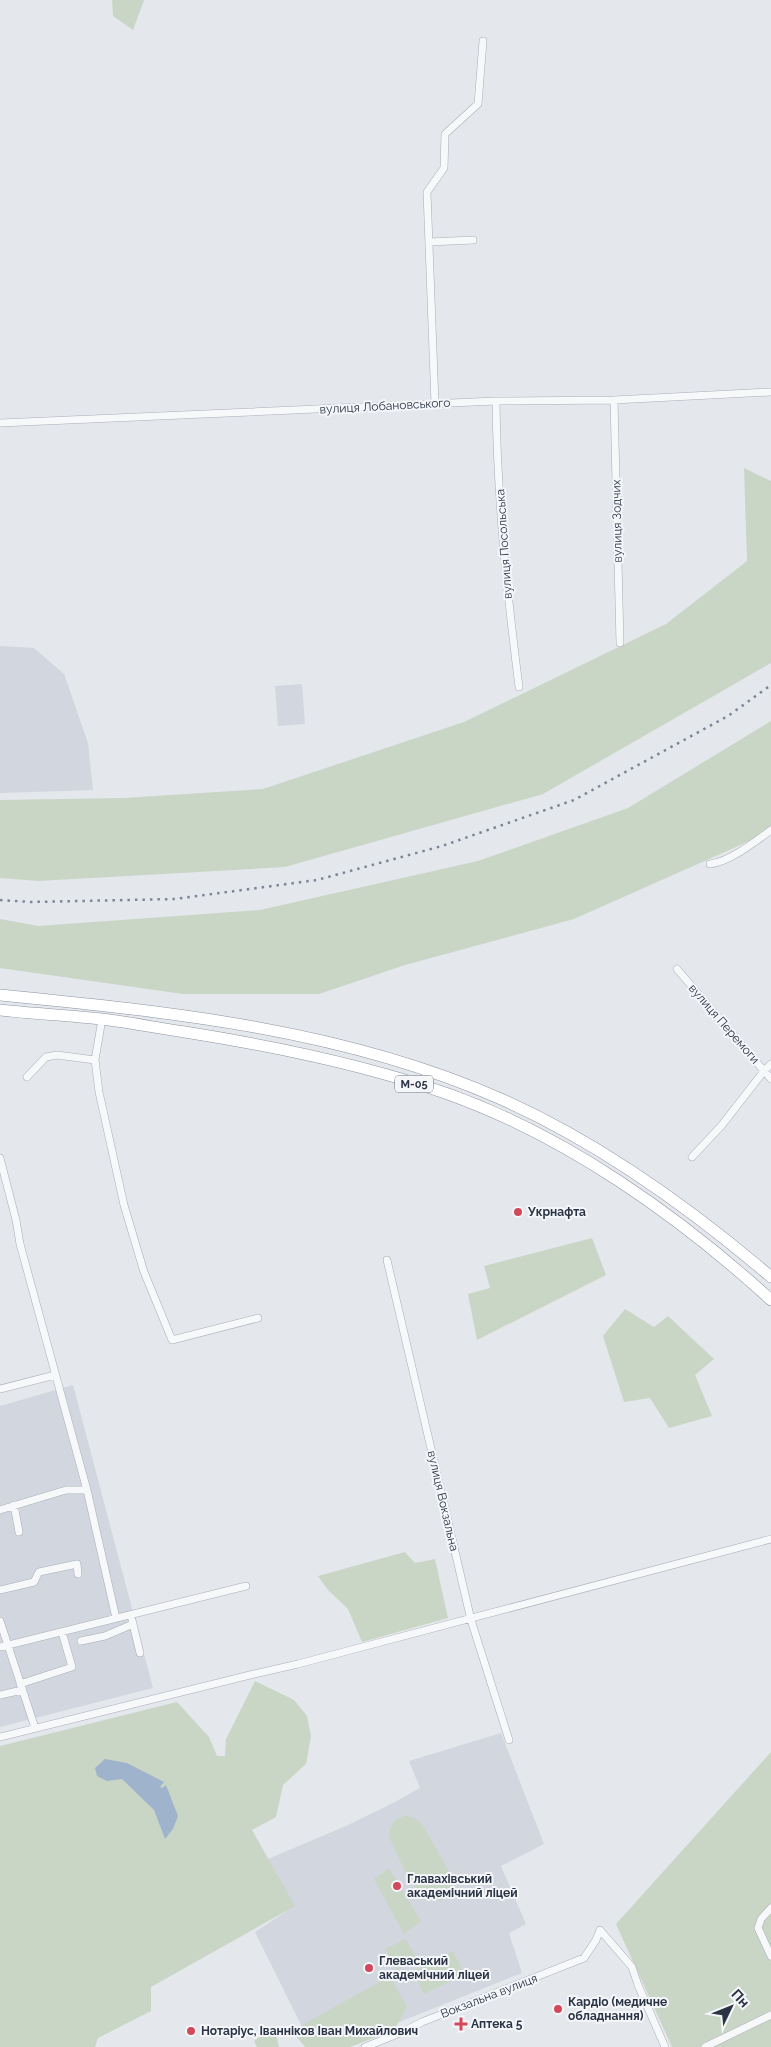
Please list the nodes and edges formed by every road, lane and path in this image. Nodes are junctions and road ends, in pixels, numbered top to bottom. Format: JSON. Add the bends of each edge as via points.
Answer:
{"nodes":[{"id":1,"x":483,"y":42,"type":"dead end"},
{"id":2,"x":473,"y":240,"type":"dead end"},
{"id":3,"x":429,"y":242,"type":"junction"},
{"id":4,"x":771,"y":392,"type":"edge"},
{"id":5,"x":614,"y":400,"type":"junction"},
{"id":6,"x":496,"y":401,"type":"junction"},
{"id":7,"x":435,"y":404,"type":"junction"},
{"id":8,"x":0,"y":423,"type":"edge"},
{"id":9,"x":620,"y":643,"type":"dead end"},
{"id":10,"x":519,"y":687,"type":"dead end"},
{"id":11,"x":771,"y":830,"type":"edge"},
{"id":12,"x":710,"y":864,"type":"dead end"},
{"id":13,"x":677,"y":969,"type":"dead end"},
{"id":14,"x":0,"y":995,"type":"edge"},
{"id":15,"x":0,"y":1010,"type":"edge"},
{"id":16,"x":102,"y":1019,"type":"junction"},
{"id":17,"x":95,"y":1060,"type":"junction"},
{"id":18,"x":771,"y":1064,"type":"edge"},
{"id":19,"x":764,"y":1071,"type":"junction"},
{"id":20,"x":27,"y":1077,"type":"dead end"},
{"id":21,"x":771,"y":1079,"type":"edge"},
{"id":22,"x":692,"y":1157,"type":"dead end"},
{"id":23,"x":0,"y":1158,"type":"edge"},
{"id":24,"x":387,"y":1260,"type":"dead end"},
{"id":25,"x":771,"y":1277,"type":"edge"},
{"id":26,"x":771,"y":1300,"type":"edge"},
{"id":27,"x":258,"y":1318,"type":"dead end"},
{"id":28,"x":55,"y":1375,"type":"junction"},
{"id":29,"x":0,"y":1388,"type":"edge"},
{"id":30,"x":87,"y":1490,"type":"junction"},
{"id":31,"x":14,"y":1506,"type":"junction"},
{"id":32,"x":0,"y":1510,"type":"edge"},
{"id":33,"x":19,"y":1532,"type":"dead end"},
{"id":34,"x":771,"y":1539,"type":"edge"},
{"id":35,"x":78,"y":1574,"type":"dead end"},
{"id":36,"x":246,"y":1586,"type":"dead end"},
{"id":37,"x":0,"y":1590,"type":"edge"},
{"id":38,"x":131,"y":1614,"type":"junction"},
{"id":39,"x":116,"y":1618,"type":"junction"},
{"id":40,"x":471,"y":1620,"type":"junction"},
{"id":41,"x":0,"y":1621,"type":"edge"},
{"id":42,"x":133,"y":1624,"type":"junction"},
{"id":43,"x":62,"y":1632,"type":"junction"},
{"id":44,"x":81,"y":1641,"type":"dead end"},
{"id":45,"x":3,"y":1647,"type":"edge"},
{"id":46,"x":140,"y":1653,"type":"dead end"},
{"id":47,"x":21,"y":1687,"type":"junction"},
{"id":48,"x":0,"y":1695,"type":"edge"},
{"id":49,"x":35,"y":1728,"type":"junction"},
{"id":50,"x":0,"y":1737,"type":"edge"},
{"id":51,"x":509,"y":1740,"type":"dead end"},
{"id":52,"x":771,"y":1908,"type":"edge"},
{"id":53,"x":771,"y":1956,"type":"edge"},
{"id":54,"x":771,"y":2015,"type":"edge"},
{"id":55,"x":365,"y":2047,"type":"edge"},
{"id":56,"x":665,"y":2047,"type":"edge"},
{"id":57,"x":705,"y":2047,"type":"edge"}],
"edges":[{"from":1,"to":3,"type":"street","via":[[478,104],[445,134],[444,168],[427,192]]},
{"from":2,"to":3,"type":"street"},
{"from":3,"to":7,"type":"street"},
{"from":4,"to":5,"type":"street","name":"вулиця Лобановського"},
{"from":5,"to":6,"type":"street","name":"вулиця Лобановського"},
{"from":5,"to":9,"type":"street","name":"вулиця Зодчих"},
{"from":6,"to":7,"type":"street","name":"вулиця Лобановського"},
{"from":6,"to":10,"type":"street","name":"вулиця Посольська","via":[[496,447],[507,594]]},
{"from":7,"to":8,"type":"street","name":"вулиця Лобановського"},
{"from":11,"to":12,"type":"street","via":[[743,850]]},
{"from":13,"to":19,"type":"street","name":"вулиця Перемоги"},
{"from":14,"to":25,"type":"highway","number":"М-05","via":[[144,1010],[260,1027],[382,1056],[454,1080],[502,1099],[591,1145],[692,1214]]},
{"from":15,"to":16,"type":"highway","number":"М-05"},
{"from":16,"to":17,"type":"street"},
{"from":16,"to":26,"type":"highway","number":"М-05","via":[[267,1046],[376,1072],[485,1109],[527,1128],[617,1181],[698,1239]]},
{"from":17,"to":20,"type":"street","via":[[57,1054],[46,1057]]},
{"from":17,"to":27,"type":"street","via":[[98,1092],[124,1205],[144,1272],[172,1340]]},
{"from":18,"to":19,"type":"street"},
{"from":19,"to":21,"type":"street","name":"вулиця Перемоги"},
{"from":19,"to":22,"type":"street"},
{"from":23,"to":28,"type":"street"},
{"from":24,"to":40,"type":"street","name":"вулиця Вокзальна"},
{"from":28,"to":29,"type":"street"},
{"from":28,"to":30,"type":"street"},
{"from":30,"to":31,"type":"street","via":[[66,1490]]},
{"from":30,"to":39,"type":"street"},
{"from":31,"to":32,"type":"street"},
{"from":31,"to":33,"type":"street"},
{"from":34,"to":40,"type":"street"},
{"from":35,"to":37,"type":"street","via":[[77,1564],[39,1572],[34,1582]]},
{"from":36,"to":38,"type":"street"},
{"from":38,"to":39,"type":"street"},
{"from":38,"to":42,"type":"street"},
{"from":39,"to":43,"type":"street"},
{"from":40,"to":49,"type":"street"},
{"from":40,"to":51,"type":"street","name":"вулиця Вокзальна"},
{"from":41,"to":45,"type":"street"},
{"from":42,"to":44,"type":"street","via":[[105,1636]]},
{"from":42,"to":46,"type":"street"},
{"from":43,"to":45,"type":"street"},
{"from":43,"to":47,"type":"street","via":[[72,1667]]},
{"from":45,"to":47,"type":"street"},
{"from":47,"to":48,"type":"street"},
{"from":47,"to":49,"type":"street"},
{"from":49,"to":50,"type":"street"},
{"from":52,"to":53,"type":"street","via":[[758,1928]]},
{"from":54,"to":57,"type":"street"},
{"from":55,"to":56,"type":"street","name":"Вокзальна вулиця","via":[[584,1958],[600,1930],[632,1967]]}]}
